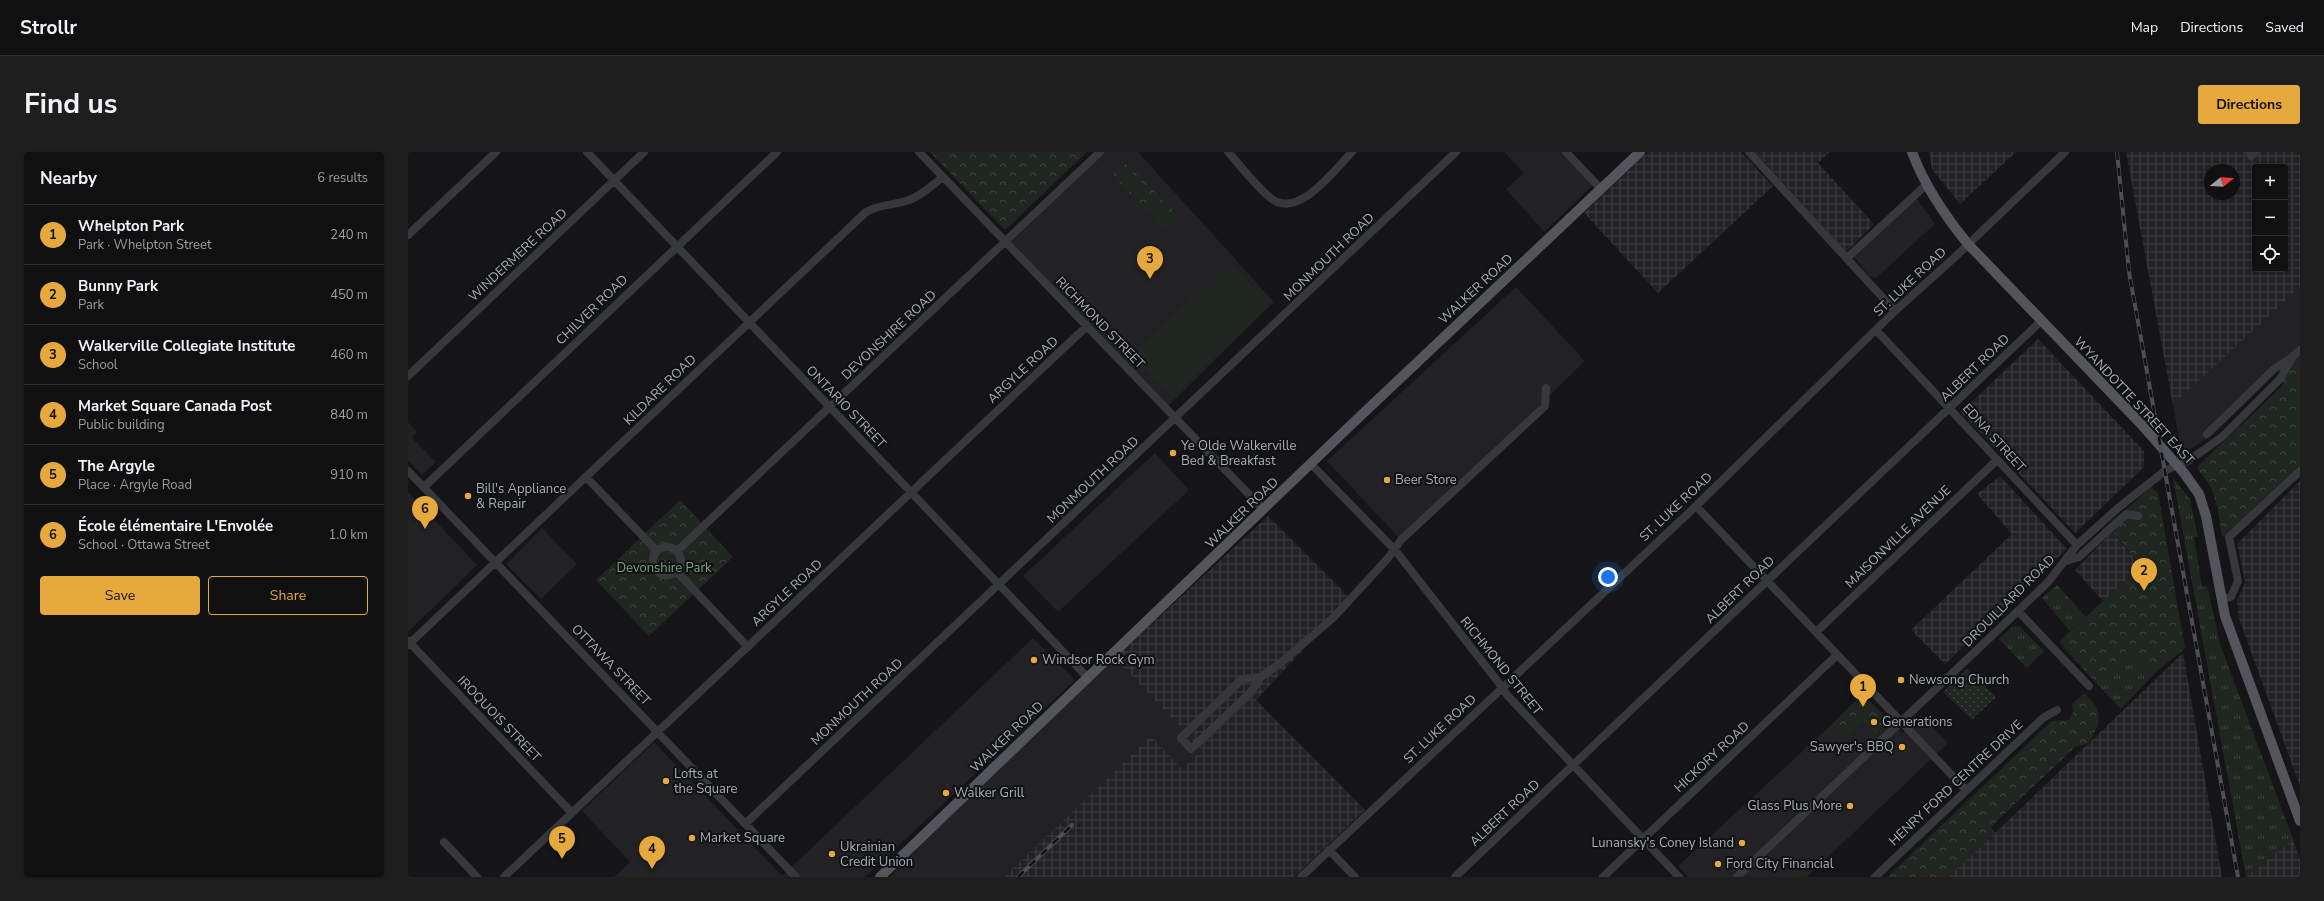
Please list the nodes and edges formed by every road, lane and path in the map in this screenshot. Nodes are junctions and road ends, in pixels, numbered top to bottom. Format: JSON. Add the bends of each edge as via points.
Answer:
{"nodes":[{"id":1,"x":496,"y":152,"type":"edge"},
{"id":2,"x":587,"y":152,"type":"edge"},
{"id":3,"x":644,"y":152,"type":"edge"},
{"id":4,"x":777,"y":152,"type":"edge"},
{"id":5,"x":919,"y":152,"type":"edge"},
{"id":6,"x":1100,"y":152,"type":"edge"},
{"id":7,"x":1228,"y":152,"type":"edge"},
{"id":8,"x":1352,"y":152,"type":"edge"},
{"id":9,"x":1456,"y":152,"type":"edge"},
{"id":10,"x":1566,"y":152,"type":"edge"},
{"id":11,"x":1640,"y":152,"type":"edge"},
{"id":12,"x":1748,"y":152,"type":"edge"},
{"id":13,"x":1912,"y":152,"type":"edge"},
{"id":14,"x":2065,"y":152,"type":"edge"},
{"id":15,"x":943,"y":177,"type":"junction"},
{"id":16,"x":614,"y":180,"type":"junction"},
{"id":17,"x":1926,"y":185,"type":"junction"},
{"id":18,"x":1601,"y":189,"type":"junction"},
{"id":19,"x":408,"y":235,"type":"edge"},
{"id":20,"x":1006,"y":242,"type":"junction"},
{"id":21,"x":1968,"y":244,"type":"junction"},
{"id":22,"x":676,"y":246,"type":"junction"},
{"id":23,"x":1847,"y":258,"type":"junction"},
{"id":24,"x":1895,"y":311,"type":"junction"},
{"id":25,"x":2041,"y":321,"type":"junction"},
{"id":26,"x":749,"y":323,"type":"junction"},
{"id":27,"x":1087,"y":326,"type":"junction"},
{"id":28,"x":1876,"y":330,"type":"junction"},
{"id":29,"x":2300,"y":350,"type":"edge"},
{"id":30,"x":2293,"y":356,"type":"junction"},
{"id":31,"x":408,"y":376,"type":"edge"},
{"id":32,"x":1546,"y":388,"type":"dead end"},
{"id":33,"x":831,"y":408,"type":"junction"},
{"id":34,"x":1950,"y":408,"type":"junction"},
{"id":35,"x":1176,"y":418,"type":"junction"},
{"id":36,"x":2207,"y":434,"type":"dead end"},
{"id":37,"x":1997,"y":460,"type":"junction"},
{"id":38,"x":1312,"y":464,"type":"junction"},
{"id":39,"x":2176,"y":465,"type":"junction"},
{"id":40,"x":408,"y":470,"type":"edge"},
{"id":41,"x":2300,"y":471,"type":"edge"},
{"id":42,"x":586,"y":477,"type":"junction"},
{"id":43,"x":424,"y":487,"type":"junction"},
{"id":44,"x":911,"y":492,"type":"junction"},
{"id":45,"x":1696,"y":506,"type":"junction"},
{"id":46,"x":1264,"y":510,"type":"junction"},
{"id":47,"x":2138,"y":516,"type":"dead end"},
{"id":48,"x":2077,"y":545,"type":"junction"},
{"id":49,"x":1395,"y":550,"type":"junction"},
{"id":50,"x":657,"y":551,"type":"junction"},
{"id":51,"x":676,"y":551,"type":"junction"},
{"id":52,"x":2066,"y":561,"type":"junction"},
{"id":53,"x":496,"y":562,"type":"junction"},
{"id":54,"x":676,"y":572,"type":"junction"},
{"id":55,"x":1767,"y":581,"type":"junction"},
{"id":56,"x":999,"y":585,"type":"junction"},
{"id":57,"x":2221,"y":599,"type":"junction"},
{"id":58,"x":2018,"y":611,"type":"junction"},
{"id":59,"x":1816,"y":632,"type":"junction"},
{"id":60,"x":409,"y":643,"type":"edge"},
{"id":61,"x":748,"y":647,"type":"junction"},
{"id":62,"x":1837,"y":655,"type":"junction"},
{"id":63,"x":1261,"y":677,"type":"junction"},
{"id":64,"x":1088,"y":678,"type":"junction"},
{"id":65,"x":2089,"y":686,"type":"dead end"},
{"id":66,"x":1502,"y":687,"type":"junction"},
{"id":67,"x":2057,"y":710,"type":"dead end"},
{"id":68,"x":1902,"y":721,"type":"junction"},
{"id":69,"x":658,"y":732,"type":"junction"},
{"id":70,"x":1574,"y":765,"type":"junction"},
{"id":71,"x":1966,"y":790,"type":"junction"},
{"id":72,"x":572,"y":813,"type":"junction"},
{"id":73,"x":2300,"y":821,"type":"edge"},
{"id":74,"x":745,"y":824,"type":"junction"},
{"id":75,"x":1643,"y":839,"type":"junction"},
{"id":76,"x":444,"y":842,"type":"dead end"},
{"id":77,"x":1329,"y":850,"type":"junction"},
{"id":78,"x":477,"y":877,"type":"edge"},
{"id":79,"x":504,"y":877,"type":"edge"},
{"id":80,"x":796,"y":877,"type":"edge"},
{"id":81,"x":880,"y":877,"type":"edge"},
{"id":82,"x":1302,"y":877,"type":"edge"},
{"id":83,"x":1355,"y":877,"type":"edge"},
{"id":84,"x":1455,"y":877,"type":"edge"},
{"id":85,"x":1603,"y":877,"type":"edge"},
{"id":86,"x":1679,"y":877,"type":"edge"},
{"id":87,"x":1737,"y":877,"type":"edge"},
{"id":88,"x":1875,"y":877,"type":"edge"}],
"edges":[{"from":1,"to":19,"type":"street"},
{"from":2,"to":16,"type":"street","name":"ONTARIO STREET"},
{"from":3,"to":16,"type":"street","name":"WINDERMERE ROAD"},
{"from":4,"to":22,"type":"street","name":"CHILVER ROAD"},
{"from":5,"to":15,"type":"street","name":"RICHMOND STREET"},
{"from":6,"to":20,"type":"street","name":"DEVONSHIRE ROAD"},
{"from":7,"to":8,"type":"street","via":[[1272,199],[1282,204],[1293,204],[1303,200]]},
{"from":9,"to":35,"type":"street","name":"MONMOUTH ROAD"},
{"from":10,"to":18,"type":"street"},
{"from":11,"to":18,"type":"main road","name":"WALKER ROAD"},
{"from":12,"to":23,"type":"street"},
{"from":13,"to":17,"type":"main road","name":"WYANDOTTE STREET EAST"},
{"from":14,"to":21,"type":"street","name":"ST. LUKE ROAD"},
{"from":15,"to":20,"type":"street","name":"RICHMOND STREET"},
{"from":15,"to":26,"type":"street","name":"KILDARE ROAD","via":[[908,200],[884,204],[866,212]]},
{"from":16,"to":22,"type":"street","name":"ONTARIO STREET"},
{"from":16,"to":31,"type":"street","name":"WINDERMERE ROAD"},
{"from":17,"to":21,"type":"main road","name":"WYANDOTTE STREET EAST","via":[[1944,215]]},
{"from":17,"to":23,"type":"street"},
{"from":18,"to":38,"type":"main road","name":"WALKER ROAD"},
{"from":20,"to":27,"type":"street","name":"RICHMOND STREET"},
{"from":20,"to":33,"type":"street","name":"DEVONSHIRE ROAD"},
{"from":21,"to":24,"type":"street","name":"ST. LUKE ROAD"},
{"from":21,"to":25,"type":"main road","name":"WYANDOTTE STREET EAST"},
{"from":22,"to":26,"type":"street","name":"ONTARIO STREET"},
{"from":22,"to":43,"type":"street","name":"CHILVER ROAD"},
{"from":23,"to":24,"type":"street"},
{"from":24,"to":28,"type":"street","name":"ST. LUKE ROAD"},
{"from":25,"to":34,"type":"street","name":"ALBERT ROAD"},
{"from":25,"to":39,"type":"main road","name":"WYANDOTTE STREET EAST","via":[[2141,424]]},
{"from":26,"to":33,"type":"street","name":"ONTARIO STREET"},
{"from":26,"to":42,"type":"street","name":"KILDARE ROAD"},
{"from":27,"to":35,"type":"street","name":"RICHMOND STREET"},
{"from":27,"to":44,"type":"street","name":"ARGYLE ROAD"},
{"from":28,"to":34,"type":"street","name":"EDNA STREET"},
{"from":28,"to":45,"type":"street","name":"ST. LUKE ROAD"},
{"from":29,"to":30,"type":"street","name":"DROUILLARD ROAD"},
{"from":30,"to":36,"type":"street","via":[[2274,369]]},
{"from":30,"to":39,"type":"street","name":"DROUILLARD ROAD","via":[[2280,379],[2222,437],[2188,461]]},
{"from":32,"to":49,"type":"street","via":[[1545,406],[1402,540]]},
{"from":33,"to":44,"type":"street","name":"ONTARIO STREET"},
{"from":33,"to":51,"type":"street","name":"DEVONSHIRE ROAD"},
{"from":34,"to":37,"type":"street","name":"EDNA STREET"},
{"from":34,"to":55,"type":"street","name":"ALBERT ROAD"},
{"from":35,"to":46,"type":"street","name":"RICHMOND STREET"},
{"from":35,"to":56,"type":"street","name":"MONMOUTH ROAD"},
{"from":37,"to":48,"type":"street","name":"EDNA STREET"},
{"from":37,"to":59,"type":"street","name":"MAISONVILLE AVENUE"},
{"from":38,"to":46,"type":"main road","name":"WALKER ROAD"},
{"from":38,"to":49,"type":"street","name":"RICHMOND STREET"},
{"from":39,"to":48,"type":"street","name":"DROUILLARD ROAD","via":[[2150,482]]},
{"from":39,"to":57,"type":"main road","name":"WYANDOTTE STREET EAST","via":[[2199,494],[2206,516]]},
{"from":40,"to":43,"type":"street","name":"OTTAWA STREET"},
{"from":41,"to":57,"type":"street","via":[[2229,537],[2238,581],[2231,597]]},
{"from":42,"to":50,"type":"street"},
{"from":42,"to":53,"type":"street","name":"KILDARE ROAD"},
{"from":43,"to":53,"type":"street","name":"OTTAWA STREET"},
{"from":44,"to":56,"type":"street","name":"ONTARIO STREET"},
{"from":44,"to":61,"type":"street","name":"ARGYLE ROAD"},
{"from":45,"to":55,"type":"street"},
{"from":45,"to":66,"type":"street","name":"ST. LUKE ROAD"},
{"from":46,"to":64,"type":"main road","name":"WALKER ROAD"},
{"from":47,"to":52,"type":"street","via":[[2126,514],[2079,558]]},
{"from":48,"to":52,"type":"street","name":"DROUILLARD ROAD"},
{"from":49,"to":63,"type":"street","via":[[1334,616]]},
{"from":49,"to":66,"type":"street","name":"RICHMOND STREET"},
{"from":50,"to":51,"type":"street","via":[[668,547]]},
{"from":50,"to":54,"type":"street","via":[[653,562],[656,570],[664,575]]},
{"from":51,"to":54,"type":"street","via":[[680,559]]},
{"from":52,"to":58,"type":"street","name":"DROUILLARD ROAD"},
{"from":53,"to":60,"type":"street","name":"KILDARE ROAD"},
{"from":53,"to":69,"type":"street","name":"OTTAWA STREET"},
{"from":54,"to":61,"type":"street"},
{"from":55,"to":59,"type":"street"},
{"from":55,"to":70,"type":"street","name":"ALBERT ROAD"},
{"from":56,"to":64,"type":"street","name":"ONTARIO STREET"},
{"from":56,"to":74,"type":"street","name":"MONMOUTH ROAD"},
{"from":57,"to":73,"type":"main road","name":"WYANDOTTE STREET EAST","via":[[2224,616]]},
{"from":58,"to":65,"type":"street"},
{"from":58,"to":68,"type":"street","name":"DROUILLARD ROAD"},
{"from":59,"to":62,"type":"street"},
{"from":60,"to":72,"type":"street","name":"IROQUOIS STREET"},
{"from":61,"to":69,"type":"street","name":"ARGYLE ROAD"},
{"from":62,"to":68,"type":"street"},
{"from":62,"to":75,"type":"street","name":"HICKORY ROAD"},
{"from":63,"to":63,"type":"street","via":[[1250,693],[1191,749],[1181,738],[1242,679]]},
{"from":64,"to":81,"type":"main road","name":"WALKER ROAD"},
{"from":66,"to":70,"type":"street","name":"RICHMOND STREET","via":[[1534,725]]},
{"from":66,"to":77,"type":"street","name":"ST. LUKE ROAD"},
{"from":67,"to":71,"type":"street","name":"HENRY FORD CENTRE DRIVE","via":[[2043,718]]},
{"from":68,"to":71,"type":"street"},
{"from":68,"to":87,"type":"street","name":"DROUILLARD ROAD"},
{"from":69,"to":72,"type":"street","name":"ARGYLE ROAD"},
{"from":69,"to":74,"type":"street","name":"OTTAWA STREET"},
{"from":70,"to":75,"type":"street","name":"RICHMOND STREET"},
{"from":70,"to":84,"type":"street","name":"ALBERT ROAD"},
{"from":71,"to":88,"type":"street","name":"HENRY FORD CENTRE DRIVE"},
{"from":72,"to":79,"type":"street","name":"ARGYLE ROAD"},
{"from":74,"to":80,"type":"street","name":"OTTAWA STREET"},
{"from":75,"to":85,"type":"street","name":"HICKORY ROAD"},
{"from":75,"to":86,"type":"street","name":"RICHMOND STREET"},
{"from":76,"to":78,"type":"street"},
{"from":77,"to":82,"type":"street","name":"ST. LUKE ROAD"},
{"from":77,"to":83,"type":"street"}]}
